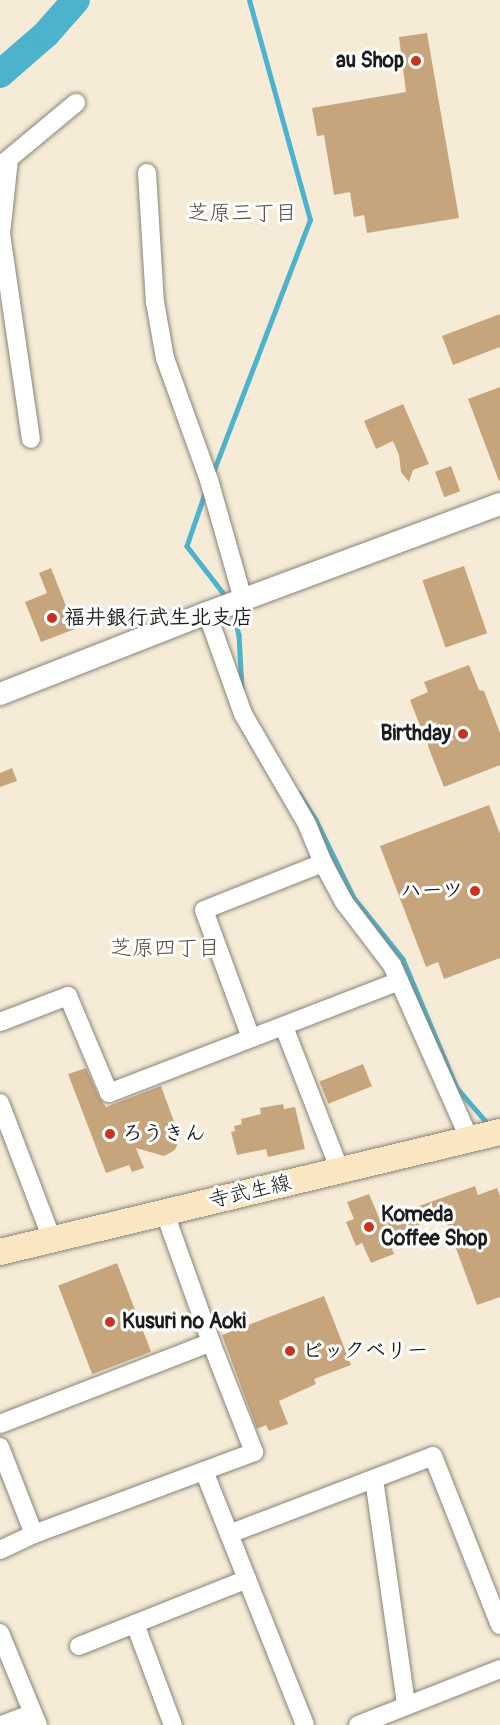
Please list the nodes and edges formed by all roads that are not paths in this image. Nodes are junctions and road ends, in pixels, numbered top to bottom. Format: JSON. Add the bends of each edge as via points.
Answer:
{"nodes":[{"id":1,"x":76,"y":103,"type":"dead end"},
{"id":2,"x":5,"y":162,"type":"edge"},
{"id":3,"x":147,"y":173,"type":"dead end"},
{"id":4,"x":31,"y":439,"type":"dead end"},
{"id":5,"x":500,"y":504,"type":"edge"},
{"id":6,"x":243,"y":599,"type":"junction"},
{"id":7,"x":207,"y":613,"type":"junction"},
{"id":8,"x":0,"y":694,"type":"edge"},
{"id":9,"x":323,"y":862,"type":"junction"},
{"id":10,"x":399,"y":981,"type":"junction"},
{"id":11,"x":0,"y":1022,"type":"edge"},
{"id":12,"x":284,"y":1027,"type":"junction"},
{"id":13,"x":251,"y":1038,"type":"junction"},
{"id":14,"x":0,"y":1103,"type":"edge"},
{"id":15,"x":500,"y":1132,"type":"edge"},
{"id":16,"x":470,"y":1140,"type":"junction"},
{"id":17,"x":340,"y":1171,"type":"junction"},
{"id":18,"x":164,"y":1211,"type":"junction"},
{"id":19,"x":52,"y":1239,"type":"junction"},
{"id":20,"x":0,"y":1252,"type":"edge"},
{"id":21,"x":211,"y":1342,"type":"junction"},
{"id":22,"x":0,"y":1424,"type":"edge"},
{"id":23,"x":0,"y":1447,"type":"edge"},
{"id":24,"x":204,"y":1470,"type":"junction"},
{"id":25,"x":374,"y":1479,"type":"junction"},
{"id":26,"x":34,"y":1534,"type":"junction"},
{"id":27,"x":229,"y":1534,"type":"junction"},
{"id":28,"x":0,"y":1550,"type":"edge"},
{"id":29,"x":248,"y":1580,"type":"junction"},
{"id":30,"x":135,"y":1624,"type":"junction"},
{"id":31,"x":500,"y":1625,"type":"edge"},
{"id":32,"x":0,"y":1633,"type":"edge"},
{"id":33,"x":79,"y":1646,"type":"dead end"},
{"id":34,"x":500,"y":1669,"type":"edge"},
{"id":35,"x":398,"y":1714,"type":"edge"},
{"id":36,"x":36,"y":1719,"type":"edge"},
{"id":37,"x":2,"y":1725,"type":"edge"},
{"id":38,"x":173,"y":1725,"type":"edge"},
{"id":39,"x":305,"y":1725,"type":"edge"},
{"id":40,"x":358,"y":1725,"type":"edge"}],
"edges":[{"from":1,"to":2,"type":"street"},
{"from":2,"to":4,"type":"street","via":[[0,234]]},
{"from":3,"to":6,"type":"street","via":[[155,303],[165,358],[209,480]]},
{"from":5,"to":6,"type":"street"},
{"from":6,"to":7,"type":"street"},
{"from":7,"to":8,"type":"street"},
{"from":7,"to":9,"type":"street","via":[[243,714],[307,824]]},
{"from":9,"to":10,"type":"street","via":[[344,902],[392,965]]},
{"from":9,"to":13,"type":"street","via":[[204,910]]},
{"from":10,"to":12,"type":"street"},
{"from":10,"to":16,"type":"street"},
{"from":11,"to":13,"type":"street","via":[[68,996],[109,1093]]},
{"from":12,"to":13,"type":"street"},
{"from":12,"to":17,"type":"street"},
{"from":14,"to":19,"type":"street"},
{"from":15,"to":16,"type":"main road","name":"寺武生線"},
{"from":16,"to":17,"type":"main road","name":"寺武生線"},
{"from":17,"to":18,"type":"main road","name":"寺武生線"},
{"from":18,"to":19,"type":"main road","name":"寺武生線"},
{"from":18,"to":21,"type":"street"},
{"from":19,"to":20,"type":"main road","name":"寺武生線"},
{"from":21,"to":22,"type":"street"},
{"from":21,"to":24,"type":"street","via":[[254,1452]]},
{"from":23,"to":26,"type":"street"},
{"from":24,"to":26,"type":"street"},
{"from":24,"to":27,"type":"street"},
{"from":25,"to":27,"type":"street"},
{"from":25,"to":31,"type":"street","via":[[433,1456]]},
{"from":25,"to":35,"type":"street"},
{"from":26,"to":28,"type":"street"},
{"from":27,"to":29,"type":"street"},
{"from":29,"to":30,"type":"street"},
{"from":29,"to":39,"type":"street"},
{"from":30,"to":33,"type":"street"},
{"from":30,"to":38,"type":"street"},
{"from":32,"to":36,"type":"street"},
{"from":34,"to":35,"type":"street"},
{"from":35,"to":40,"type":"street"},
{"from":36,"to":37,"type":"street"}]}
